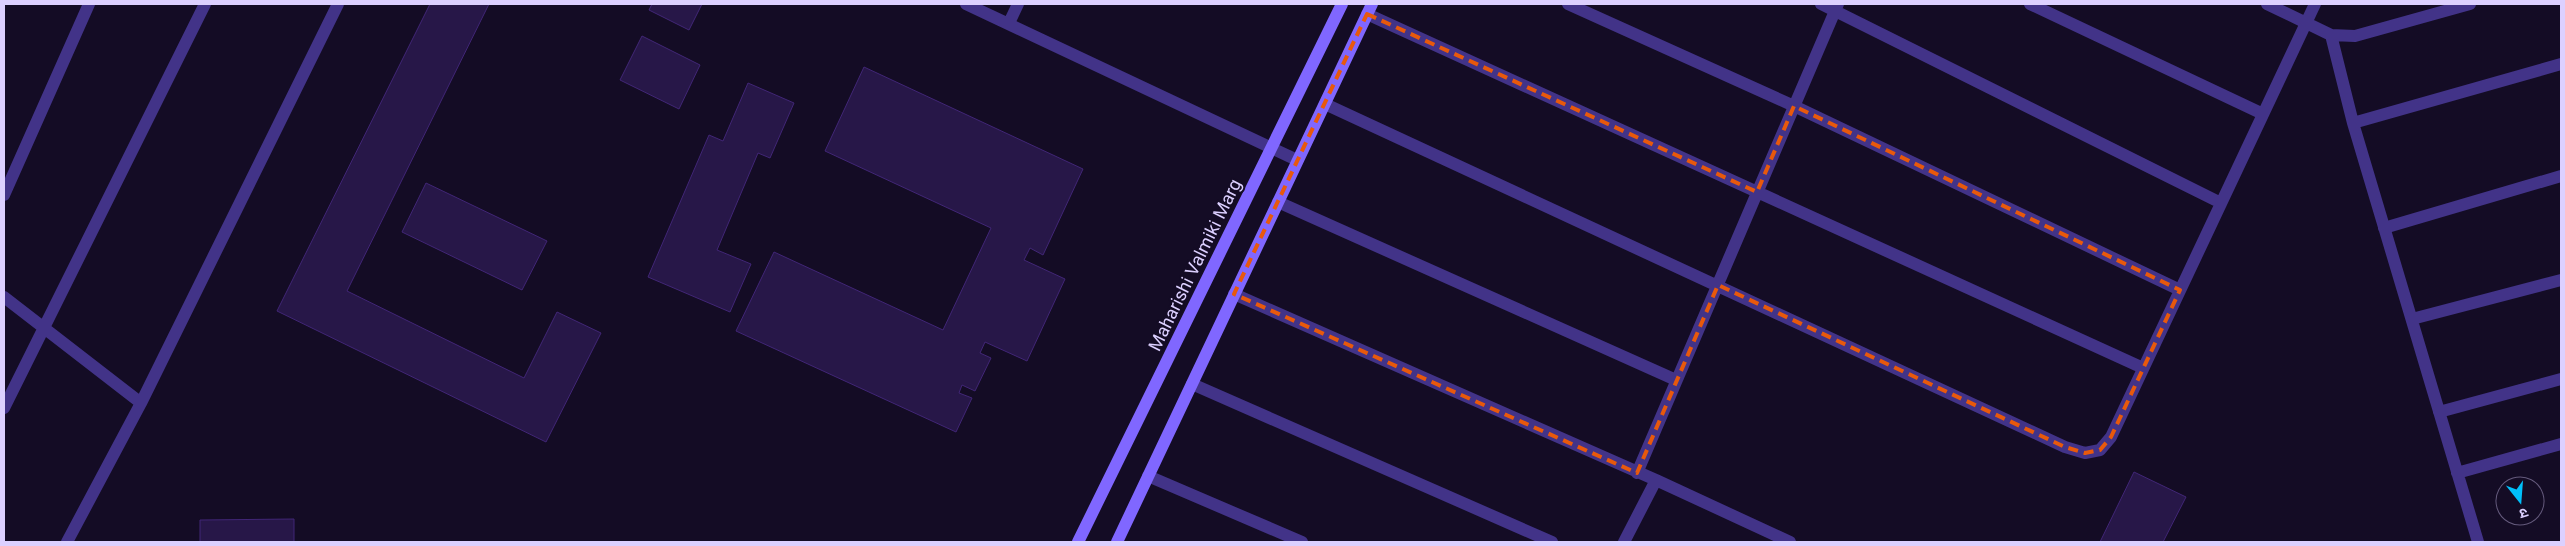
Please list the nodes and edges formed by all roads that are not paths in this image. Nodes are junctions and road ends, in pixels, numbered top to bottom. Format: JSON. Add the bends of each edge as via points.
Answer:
{"nodes":[{"id":1,"x":89,"y":4,"type":"edge"},
{"id":2,"x":205,"y":4,"type":"edge"},
{"id":3,"x":338,"y":4,"type":"edge"},
{"id":4,"x":966,"y":4,"type":"edge"},
{"id":5,"x":1018,"y":4,"type":"edge"},
{"id":6,"x":1342,"y":4,"type":"edge"},
{"id":7,"x":1568,"y":4,"type":"edge"},
{"id":8,"x":1821,"y":4,"type":"edge"},
{"id":9,"x":2030,"y":4,"type":"edge"},
{"id":10,"x":2267,"y":4,"type":"edge"},
{"id":11,"x":2315,"y":4,"type":"edge"},
{"id":12,"x":2470,"y":4,"type":"edge"},
{"id":13,"x":1836,"y":7,"type":"edge"},
{"id":14,"x":1370,"y":9,"type":"edge"},
{"id":15,"x":2306,"y":22,"type":"junction"},
{"id":16,"x":1009,"y":23,"type":"junction"},
{"id":17,"x":2331,"y":35,"type":"junction"},
{"id":18,"x":2561,"y":64,"type":"edge"},
{"id":19,"x":1325,"y":104,"type":"junction"},
{"id":20,"x":1794,"y":106,"type":"junction"},
{"id":21,"x":2263,"y":114,"type":"junction"},
{"id":22,"x":2354,"y":123,"type":"junction"},
{"id":23,"x":1272,"y":148,"type":"junction"},
{"id":24,"x":1298,"y":160,"type":"junction"},
{"id":25,"x":2561,"y":176,"type":"edge"},
{"id":26,"x":1757,"y":192,"type":"junction"},
{"id":27,"x":4,"y":195,"type":"edge"},
{"id":28,"x":1278,"y":202,"type":"junction"},
{"id":29,"x":2221,"y":202,"type":"junction"},
{"id":30,"x":2384,"y":228,"type":"junction"},
{"id":31,"x":2561,"y":280,"type":"edge"},
{"id":32,"x":1718,"y":285,"type":"junction"},
{"id":33,"x":2180,"y":290,"type":"junction"},
{"id":34,"x":1234,"y":294,"type":"junction"},
{"id":35,"x":4,"y":297,"type":"edge"},
{"id":36,"x":2412,"y":320,"type":"junction"},
{"id":37,"x":43,"y":327,"type":"junction"},
{"id":38,"x":2143,"y":368,"type":"junction"},
{"id":39,"x":2561,"y":379,"type":"edge"},
{"id":40,"x":1676,"y":380,"type":"junction"},
{"id":41,"x":1192,"y":384,"type":"junction"},
{"id":42,"x":141,"y":403,"type":"junction"},
{"id":43,"x":4,"y":408,"type":"edge"},
{"id":44,"x":2439,"y":412,"type":"junction"},
{"id":45,"x":2561,"y":444,"type":"edge"},
{"id":46,"x":1637,"y":473,"type":"junction"},
{"id":47,"x":2457,"y":473,"type":"junction"},
{"id":48,"x":1148,"y":476,"type":"junction"},
{"id":49,"x":1656,"y":480,"type":"junction"},
{"id":50,"x":67,"y":542,"type":"edge"},
{"id":51,"x":1078,"y":542,"type":"edge"},
{"id":52,"x":1117,"y":542,"type":"edge"},
{"id":53,"x":1302,"y":542,"type":"edge"},
{"id":54,"x":1552,"y":542,"type":"edge"},
{"id":55,"x":1624,"y":542,"type":"edge"},
{"id":56,"x":1790,"y":542,"type":"edge"},
{"id":57,"x":2478,"y":542,"type":"edge"}],
"edges":[{"from":1,"to":27,"type":"street"},
{"from":2,"to":37,"type":"street"},
{"from":3,"to":42,"type":"street"},
{"from":4,"to":16,"type":"street"},
{"from":5,"to":16,"type":"street"},
{"from":6,"to":23,"type":"street","name":"Maharishi Valmiki Marg"},
{"from":7,"to":20,"type":"street"},
{"from":8,"to":13,"type":"street"},
{"from":9,"to":21,"type":"street"},
{"from":10,"to":15,"type":"street"},
{"from":11,"to":15,"type":"street"},
{"from":12,"to":17,"type":"street","via":[[2376,32],[2355,36]]},
{"from":13,"to":20,"type":"street"},
{"from":13,"to":29,"type":"street"},
{"from":14,"to":19,"type":"street"},
{"from":14,"to":26,"type":"street"},
{"from":15,"to":17,"type":"street"},
{"from":15,"to":21,"type":"street"},
{"from":16,"to":23,"type":"street"},
{"from":17,"to":22,"type":"street"},
{"from":18,"to":22,"type":"street"},
{"from":19,"to":24,"type":"street"},
{"from":19,"to":32,"type":"street"},
{"from":20,"to":26,"type":"street"},
{"from":20,"to":33,"type":"street"},
{"from":21,"to":29,"type":"street"},
{"from":22,"to":30,"type":"street"},
{"from":23,"to":24,"type":"street"},
{"from":23,"to":51,"type":"street","name":"Maharishi Valmiki Marg"},
{"from":24,"to":28,"type":"street"},
{"from":25,"to":30,"type":"street"},
{"from":26,"to":32,"type":"street"},
{"from":26,"to":38,"type":"street"},
{"from":28,"to":34,"type":"street"},
{"from":28,"to":40,"type":"street"},
{"from":29,"to":33,"type":"street"},
{"from":30,"to":36,"type":"street"},
{"from":31,"to":36,"type":"street"},
{"from":32,"to":38,"type":"street","via":[[2085,453],[2100,450],[2111,436]]},
{"from":32,"to":40,"type":"street"},
{"from":33,"to":38,"type":"street"},
{"from":34,"to":41,"type":"street"},
{"from":34,"to":46,"type":"street"},
{"from":35,"to":37,"type":"street"},
{"from":36,"to":44,"type":"street"},
{"from":37,"to":42,"type":"street"},
{"from":37,"to":43,"type":"street"},
{"from":39,"to":44,"type":"street"},
{"from":40,"to":46,"type":"street"},
{"from":41,"to":48,"type":"street"},
{"from":41,"to":54,"type":"street"},
{"from":42,"to":50,"type":"street"},
{"from":44,"to":47,"type":"street"},
{"from":45,"to":47,"type":"street"},
{"from":46,"to":49,"type":"street"},
{"from":47,"to":57,"type":"street"},
{"from":48,"to":52,"type":"street"},
{"from":48,"to":53,"type":"street"},
{"from":49,"to":55,"type":"street"},
{"from":49,"to":56,"type":"street"}]}
